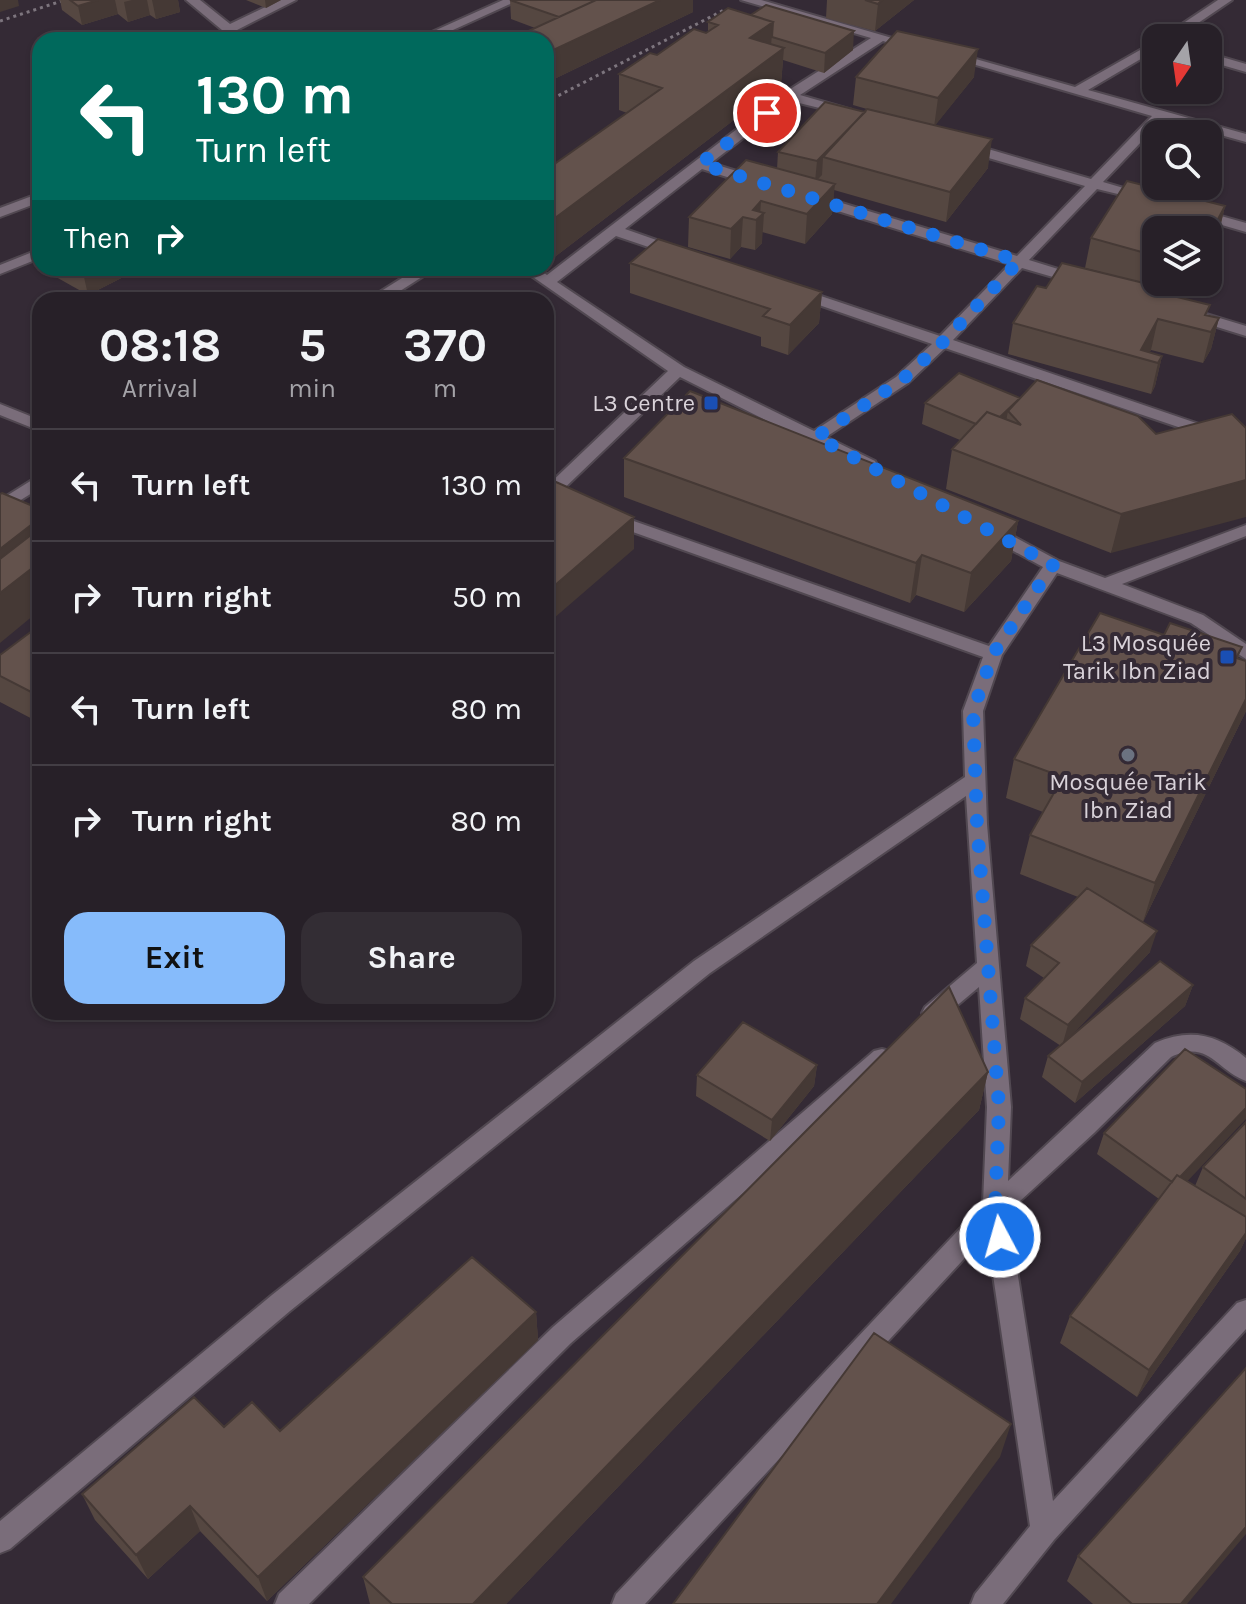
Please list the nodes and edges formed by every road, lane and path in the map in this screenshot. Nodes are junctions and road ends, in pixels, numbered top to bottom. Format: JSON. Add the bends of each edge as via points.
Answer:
{"nodes":[{"id":1,"x":65,"y":0,"type":"edge"},
{"id":2,"x":192,"y":0,"type":"edge"},
{"id":3,"x":290,"y":0,"type":"edge"},
{"id":4,"x":513,"y":0,"type":"edge"},
{"id":5,"x":1226,"y":0,"type":"edge"},
{"id":6,"x":756,"y":1,"type":"edge"},
{"id":7,"x":729,"y":7,"type":"edge"},
{"id":8,"x":0,"y":21,"type":"edge"},
{"id":9,"x":1189,"y":24,"type":"edge"},
{"id":10,"x":229,"y":29,"type":"junction"},
{"id":11,"x":233,"y":32,"type":"edge"},
{"id":12,"x":439,"y":32,"type":"edge"},
{"id":13,"x":881,"y":37,"type":"junction"},
{"id":14,"x":926,"y":50,"type":"edge"},
{"id":15,"x":1142,"y":53,"type":"edge"},
{"id":16,"x":942,"y":54,"type":"edge"},
{"id":17,"x":1222,"y":61,"type":"edge"},
{"id":18,"x":1246,"y":68,"type":"edge"},
{"id":19,"x":1077,"y":91,"type":"junction"},
{"id":20,"x":789,"y":96,"type":"junction"},
{"id":21,"x":554,"y":98,"type":"edge"},
{"id":22,"x":1161,"y":114,"type":"junction"},
{"id":23,"x":865,"y":118,"type":"edge"},
{"id":24,"x":1246,"y":138,"type":"edge"},
{"id":25,"x":956,"y":144,"type":"edge"},
{"id":26,"x":700,"y":164,"type":"junction"},
{"id":27,"x":1092,"y":183,"type":"junction"},
{"id":28,"x":32,"y":200,"type":"edge"},
{"id":29,"x":1154,"y":201,"type":"edge"},
{"id":30,"x":1185,"y":210,"type":"edge"},
{"id":31,"x":0,"y":213,"type":"edge"},
{"id":32,"x":1246,"y":228,"type":"edge"},
{"id":33,"x":616,"y":231,"type":"junction"},
{"id":34,"x":32,"y":256,"type":"edge"},
{"id":35,"x":691,"y":256,"type":"edge"},
{"id":36,"x":1019,"y":261,"type":"junction"},
{"id":37,"x":0,"y":270,"type":"edge"},
{"id":38,"x":416,"y":276,"type":"edge"},
{"id":39,"x":538,"y":276,"type":"edge"},
{"id":40,"x":547,"y":282,"type":"junction"},
{"id":41,"x":1094,"y":285,"type":"edge"},
{"id":42,"x":780,"y":287,"type":"edge"},
{"id":43,"x":388,"y":292,"type":"edge"},
{"id":44,"x":1170,"y":308,"type":"edge"},
{"id":45,"x":1246,"y":331,"type":"edge"},
{"id":46,"x":943,"y":342,"type":"junction"},
{"id":47,"x":678,"y":370,"type":"junction"},
{"id":48,"x":0,"y":409,"type":"edge"},
{"id":49,"x":32,"y":423,"type":"edge"},
{"id":50,"x":816,"y":437,"type":"junction"},
{"id":51,"x":1246,"y":445,"type":"edge"},
{"id":52,"x":886,"y":475,"type":"edge"},
{"id":53,"x":32,"y":486,"type":"edge"},
{"id":54,"x":554,"y":493,"type":"edge"},
{"id":55,"x":0,"y":508,"type":"edge"},
{"id":56,"x":591,"y":511,"type":"edge"},
{"id":57,"x":983,"y":528,"type":"edge"},
{"id":58,"x":1246,"y":530,"type":"edge"},
{"id":59,"x":1053,"y":565,"type":"junction"},
{"id":60,"x":1106,"y":584,"type":"junction"},
{"id":61,"x":1246,"y":653,"type":"edge"},
{"id":62,"x":993,"y":654,"type":"junction"},
{"id":63,"x":975,"y":780,"type":"junction"},
{"id":64,"x":988,"y":966,"type":"junction"},
{"id":65,"x":1246,"y":1072,"type":"edge"},
{"id":66,"x":995,"y":1208,"type":"junction"},
{"id":67,"x":1246,"y":1311,"type":"edge"},
{"id":68,"x":1044,"y":1530,"type":"junction"},
{"id":69,"x":0,"y":1539,"type":"edge"},
{"id":70,"x":289,"y":1604,"type":"edge"},
{"id":71,"x":626,"y":1604,"type":"edge"},
{"id":72,"x":985,"y":1604,"type":"edge"}],
"edges":[{"from":1,"to":8,"type":"path"},
{"from":2,"to":10,"type":"street"},
{"from":3,"to":10,"type":"street"},
{"from":4,"to":12,"type":"street"},
{"from":5,"to":9,"type":"street"},
{"from":6,"to":13,"type":"street"},
{"from":7,"to":21,"type":"path"},
{"from":10,"to":11,"type":"street"},
{"from":13,"to":14,"type":"street"},
{"from":13,"to":20,"type":"street"},
{"from":15,"to":19,"type":"street"},
{"from":16,"to":19,"type":"street"},
{"from":17,"to":18,"type":"street"},
{"from":19,"to":22,"type":"street"},
{"from":20,"to":23,"type":"street"},
{"from":20,"to":26,"type":"street"},
{"from":22,"to":24,"type":"street"},
{"from":22,"to":27,"type":"street"},
{"from":25,"to":27,"type":"street"},
{"from":26,"to":33,"type":"street"},
{"from":26,"to":36,"type":"street"},
{"from":27,"to":29,"type":"street"},
{"from":27,"to":36,"type":"street"},
{"from":28,"to":31,"type":"street"},
{"from":30,"to":32,"type":"street"},
{"from":33,"to":35,"type":"street"},
{"from":33,"to":40,"type":"street"},
{"from":34,"to":37,"type":"street"},
{"from":36,"to":41,"type":"street"},
{"from":36,"to":46,"type":"street"},
{"from":38,"to":43,"type":"street"},
{"from":39,"to":40,"type":"street"},
{"from":40,"to":47,"type":"street"},
{"from":42,"to":46,"type":"street"},
{"from":44,"to":45,"type":"street"},
{"from":46,"to":50,"type":"street","via":[[902,380]]},
{"from":46,"to":51,"type":"street"},
{"from":47,"to":50,"type":"street"},
{"from":47,"to":54,"type":"street"},
{"from":48,"to":49,"type":"street"},
{"from":50,"to":52,"type":"street"},
{"from":53,"to":55,"type":"street"},
{"from":56,"to":62,"type":"street"},
{"from":57,"to":59,"type":"street"},
{"from":58,"to":60,"type":"street"},
{"from":59,"to":60,"type":"street"},
{"from":59,"to":62,"type":"street"},
{"from":60,"to":61,"type":"street","via":[[1197,619]]},
{"from":62,"to":63,"type":"street","via":[[973,711]]},
{"from":63,"to":64,"type":"street"},
{"from":63,"to":69,"type":"street","via":[[702,967],[294,1293]]},
{"from":64,"to":66,"type":"street","via":[[999,1107]]},
{"from":64,"to":70,"type":"street","via":[[562,1335]]},
{"from":65,"to":66,"type":"street","via":[[1216,1047],[1174,1043]]},
{"from":66,"to":68,"type":"street"},
{"from":66,"to":71,"type":"street"},
{"from":67,"to":68,"type":"street"},
{"from":68,"to":72,"type":"street"}]}
